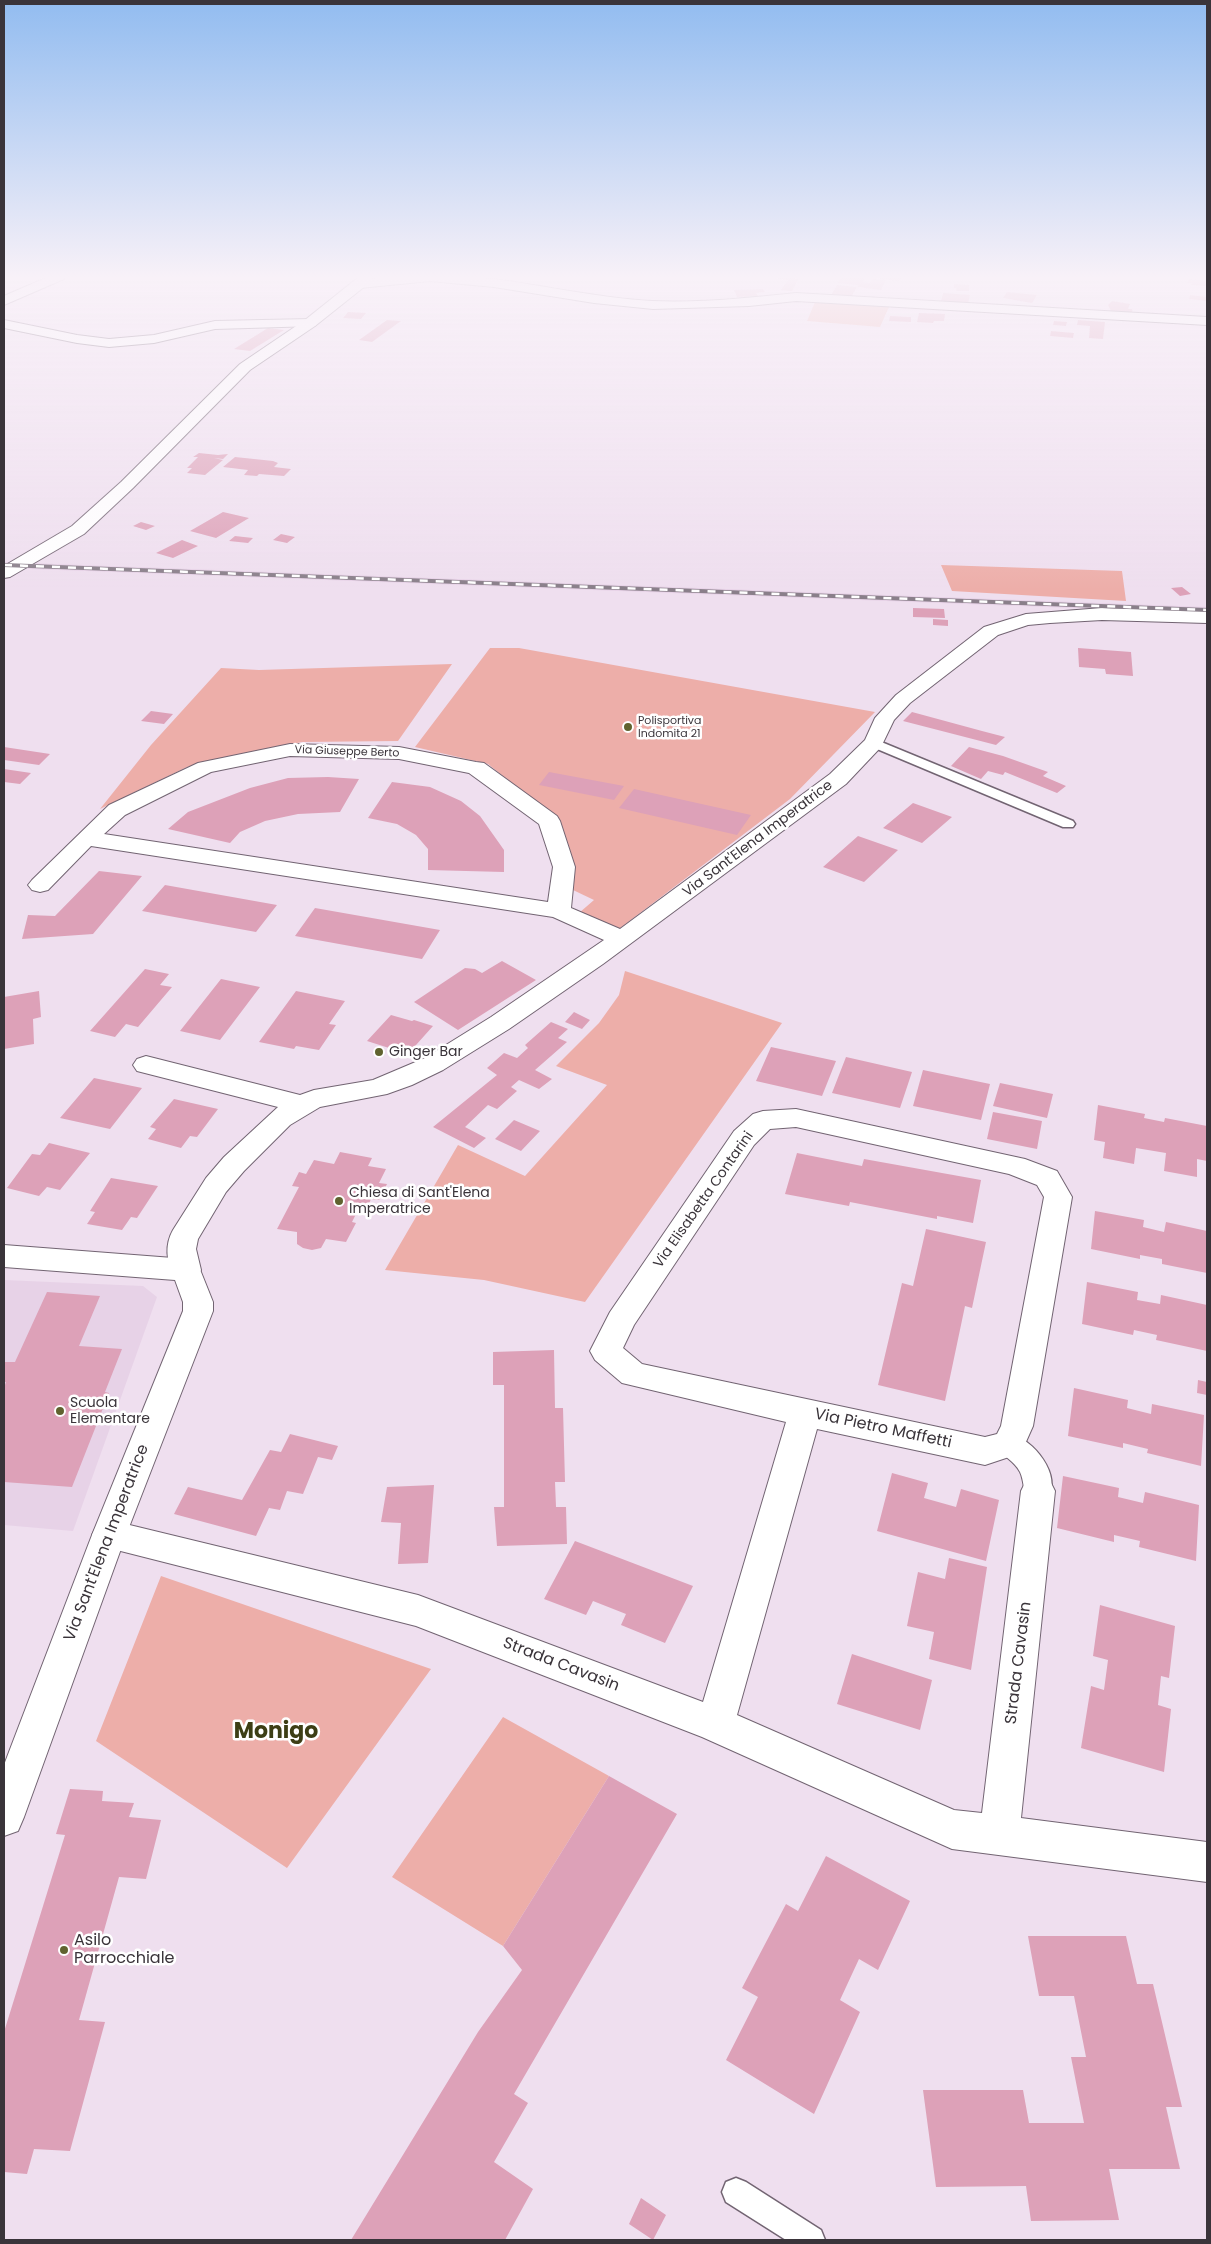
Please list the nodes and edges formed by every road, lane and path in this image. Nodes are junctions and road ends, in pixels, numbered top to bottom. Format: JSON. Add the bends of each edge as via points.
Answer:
{"nodes":[{"id":1,"x":231,"y":381,"type":"edge"},
{"id":2,"x":4,"y":573,"type":"edge"},
{"id":3,"x":1207,"y":617,"type":"edge"},
{"id":4,"x":874,"y":743,"type":"junction"},
{"id":5,"x":1068,"y":824,"type":"dead end"},
{"id":6,"x":86,"y":838,"type":"junction"},
{"id":7,"x":40,"y":885,"type":"dead end"},
{"id":8,"x":559,"y":911,"type":"junction"},
{"id":9,"x":622,"y":940,"type":"junction"},
{"id":10,"x":146,"y":1065,"type":"dead end"},
{"id":11,"x":302,"y":1104,"type":"junction"},
{"id":12,"x":4,"y":1256,"type":"edge"},
{"id":13,"x":186,"y":1270,"type":"junction"},
{"id":14,"x":805,"y":1413,"type":"junction"},
{"id":15,"x":1009,"y":1444,"type":"junction"},
{"id":16,"x":1038,"y":1491,"type":"joint"},
{"id":17,"x":109,"y":1535,"type":"junction"},
{"id":18,"x":715,"y":1724,"type":"junction"},
{"id":19,"x":4,"y":1817,"type":"edge"},
{"id":20,"x":999,"y":1835,"type":"junction"},
{"id":21,"x":1207,"y":1862,"type":"edge"},
{"id":22,"x":736,"y":2192,"type":"dead end"},
{"id":23,"x":811,"y":2240,"type":"edge"}],
"edges":[{"from":1,"to":2,"type":"street","via":[[78,530]]},
{"from":3,"to":4,"type":"street","name":"Via Sant'Elena Imperatrice","via":[[1102,614],[1050,617],[991,631],[903,698],[885,718]]},
{"from":4,"to":5,"type":"lane"},
{"from":4,"to":9,"type":"street","name":"Via Sant'Elena Imperatrice","via":[[838,778]]},
{"from":6,"to":7,"type":"street","name":"Via Giuseppe Berto"},
{"from":6,"to":8,"type":"street"},
{"from":6,"to":8,"type":"street","name":"Via Giuseppe Berto","via":[[117,810],[205,767],[290,750],[399,753],[476,768],[549,821],[564,867]]},
{"from":8,"to":9,"type":"street"},
{"from":9,"to":11,"type":"street","name":"Via Sant'Elena Imperatrice","via":[[434,1064],[377,1088]]},
{"from":10,"to":11,"type":"street"},
{"from":11,"to":13,"type":"street","name":"Via Sant'Elena Imperatrice","via":[[234,1164],[216,1186],[183,1238],[181,1248]]},
{"from":12,"to":13,"type":"street"},
{"from":13,"to":17,"type":"street","name":"Via Sant'Elena Imperatrice","via":[[198,1302],[198,1311]]},
{"from":14,"to":15,"type":"street","name":"Via Pietro Maffetti","via":[[985,1451]]},
{"from":14,"to":15,"type":"street","name":"Via Elisabetta Contarini","via":[[633,1374],[606,1351],[621,1320],[744,1138],[763,1120],[796,1118],[1015,1166],[1047,1178],[1058,1197],[1017,1426]]},
{"from":14,"to":18,"type":"street","name":"Via Pietro Maffetti"},
{"from":15,"to":16,"type":"street","via":[[1036,1472]]},
{"from":16,"to":20,"type":"street","name":"Strada Cavasin"},
{"from":17,"to":18,"type":"street","name":"Strada Cavasin","via":[[418,1611]]},
{"from":17,"to":19,"type":"street","name":"Via Sant'Elena Imperatrice"},
{"from":18,"to":20,"type":"street","name":"Strada Cavasin","via":[[952,1829]]},
{"from":20,"to":21,"type":"street","name":"Strada Cavasin"},
{"from":22,"to":23,"type":"lane"}]}
